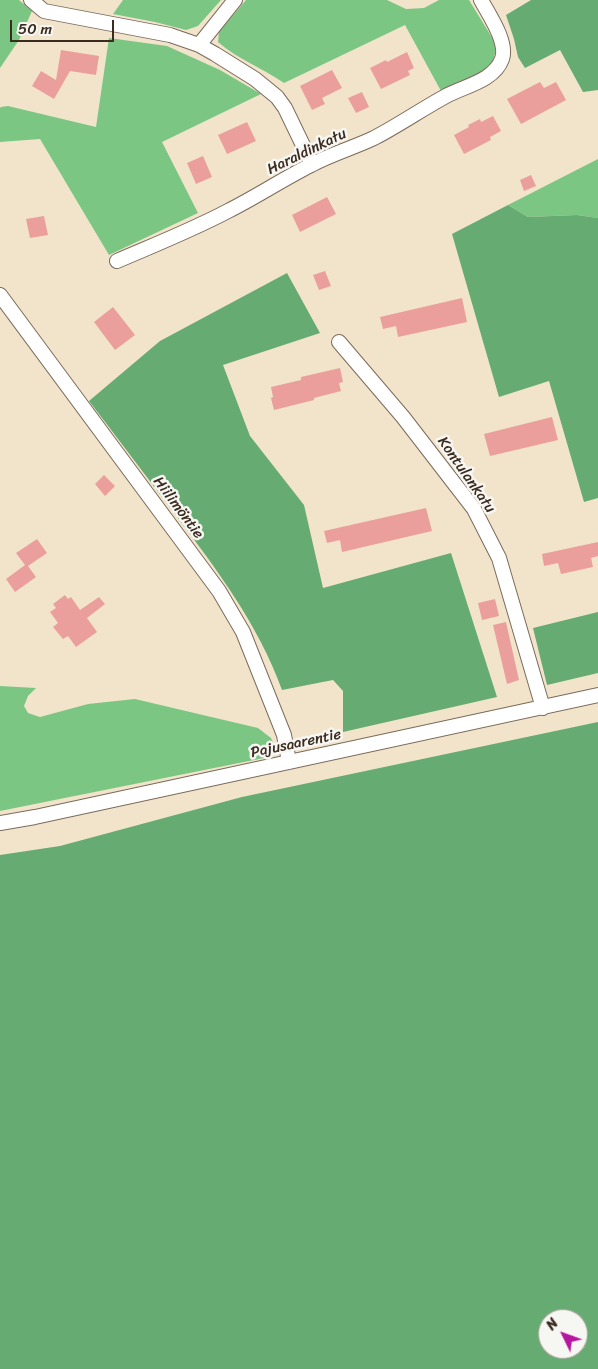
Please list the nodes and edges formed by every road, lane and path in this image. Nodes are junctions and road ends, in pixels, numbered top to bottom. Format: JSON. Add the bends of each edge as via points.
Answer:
{"nodes":[{"id":1,"x":31,"y":0,"type":"edge"},
{"id":2,"x":235,"y":0,"type":"edge"},
{"id":3,"x":481,"y":0,"type":"edge"},
{"id":4,"x":199,"y":45,"type":"junction"},
{"id":5,"x":312,"y":164,"type":"junction"},
{"id":6,"x":117,"y":261,"type":"dead end"},
{"id":7,"x":0,"y":295,"type":"edge"},
{"id":8,"x":339,"y":342,"type":"dead end"},
{"id":9,"x":598,"y":695,"type":"edge"},
{"id":10,"x":543,"y":708,"type":"junction"},
{"id":11,"x":289,"y":762,"type":"junction"},
{"id":12,"x":0,"y":823,"type":"edge"}],
"edges":[{"from":1,"to":4,"type":"street","via":[[44,11],[170,35]]},
{"from":2,"to":4,"type":"street"},
{"from":3,"to":5,"type":"street","name":"Haraldinkatu","via":[[503,45],[502,58],[495,70],[374,138]]},
{"from":4,"to":5,"type":"street","via":[[255,79],[277,97]]},
{"from":5,"to":6,"type":"street","name":"Haraldinkatu","via":[[228,211]]},
{"from":7,"to":11,"type":"street","name":"Hiilimöntie","via":[[219,591],[243,632],[284,735]]},
{"from":8,"to":10,"type":"street","name":"Kontulankatu","via":[[403,417],[474,509],[499,558]]},
{"from":9,"to":10,"type":"street","name":"Pajusaarentie"},
{"from":10,"to":11,"type":"street","name":"Pajusaarentie"},
{"from":11,"to":12,"type":"street","name":"Pajusaarentie"}]}
